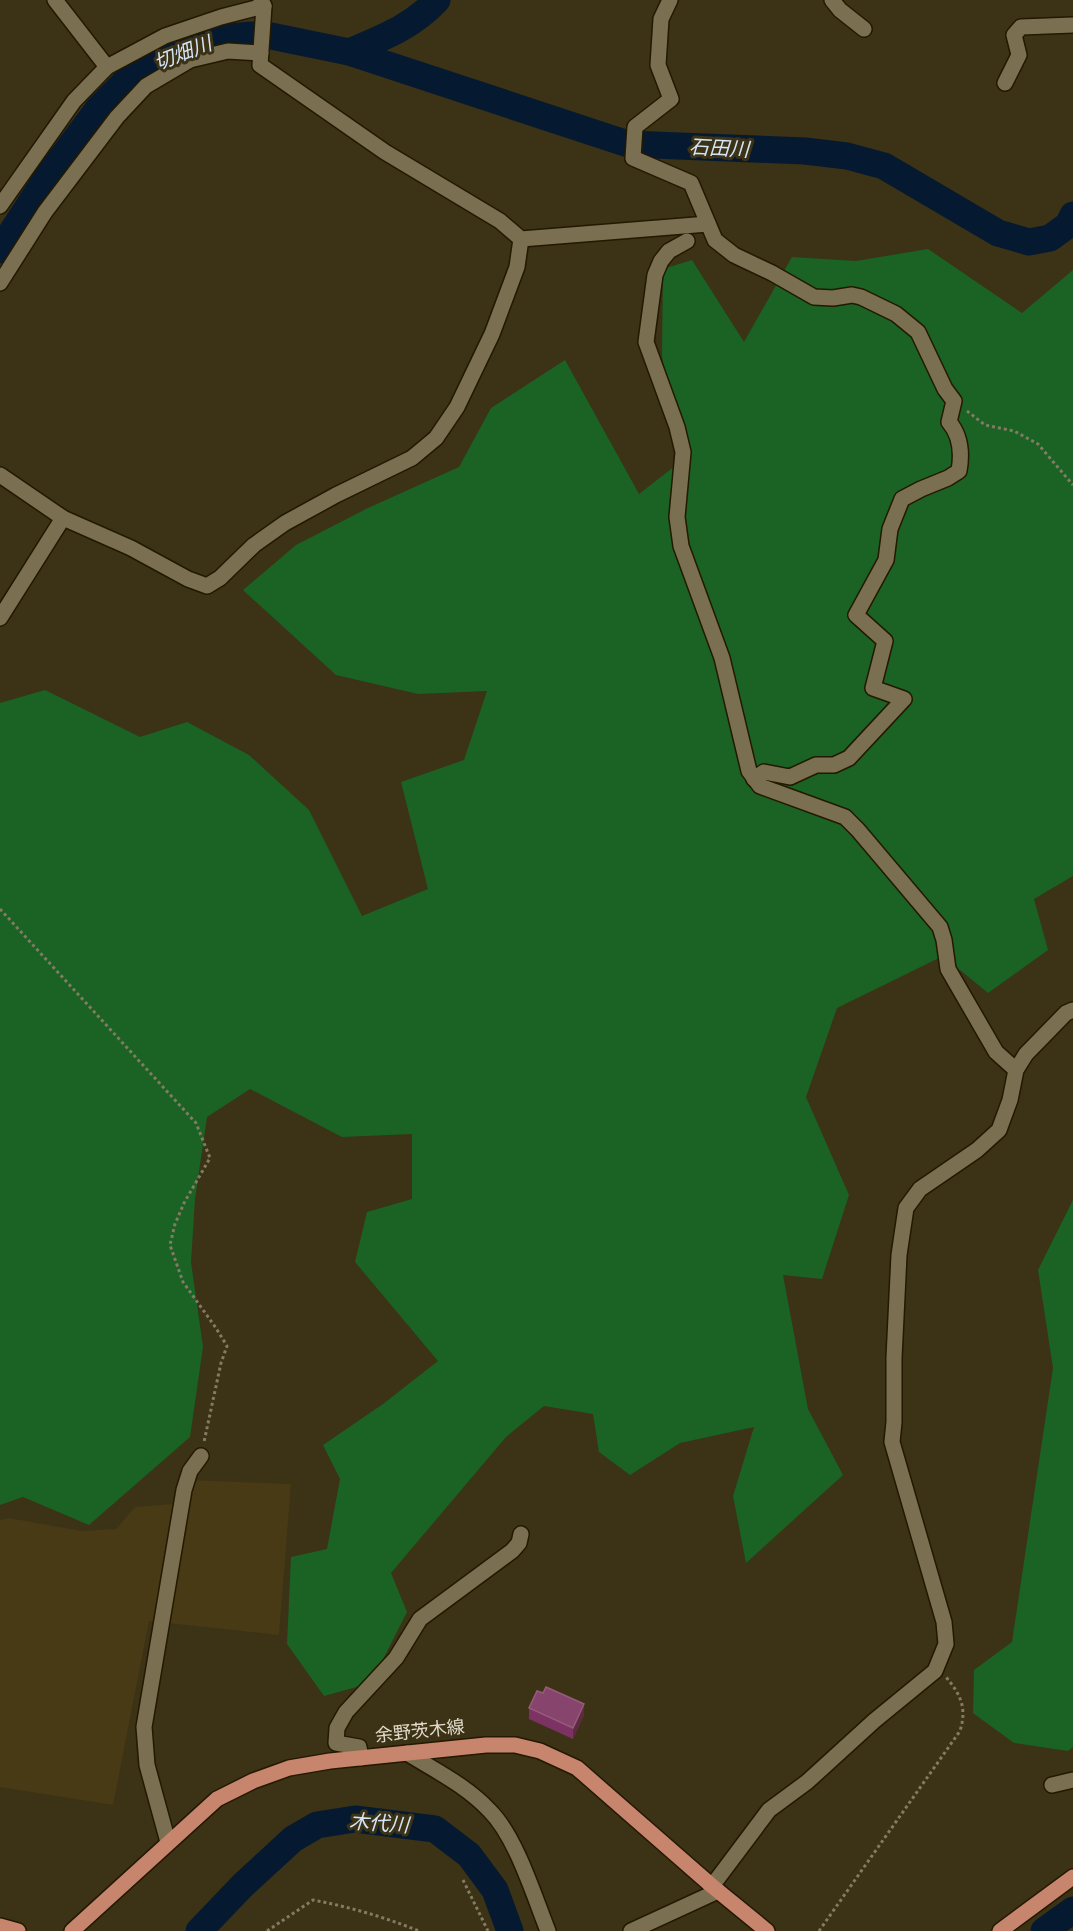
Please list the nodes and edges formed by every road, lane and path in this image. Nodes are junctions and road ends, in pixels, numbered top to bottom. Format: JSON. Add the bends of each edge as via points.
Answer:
{"nodes":[{"id":1,"x":56,"y":0,"type":"edge"},
{"id":2,"x":670,"y":0,"type":"edge"},
{"id":3,"x":832,"y":0,"type":"edge"},
{"id":4,"x":262,"y":3,"type":"edge"},
{"id":5,"x":1073,"y":25,"type":"edge"},
{"id":6,"x":864,"y":29,"type":"dead end"},
{"id":7,"x":261,"y":53,"type":"junction"},
{"id":8,"x":107,"y":67,"type":"junction"},
{"id":9,"x":1005,"y":82,"type":"dead end"},
{"id":10,"x":0,"y":206,"type":"edge"},
{"id":11,"x":708,"y":224,"type":"junction"},
{"id":12,"x":521,"y":239,"type":"junction"},
{"id":13,"x":687,"y":241,"type":"dead end"},
{"id":14,"x":0,"y":283,"type":"edge"},
{"id":15,"x":954,"y":401,"type":"junction"},
{"id":16,"x":0,"y":476,"type":"edge"},
{"id":17,"x":1073,"y":485,"type":"edge"},
{"id":18,"x":63,"y":518,"type":"junction"},
{"id":19,"x":0,"y":618,"type":"edge"},
{"id":20,"x":754,"y":778,"type":"junction"},
{"id":21,"x":0,"y":909,"type":"edge"},
{"id":22,"x":1073,"y":1010,"type":"edge"},
{"id":23,"x":1016,"y":1070,"type":"junction"},
{"id":24,"x":201,"y":1456,"type":"joint"},
{"id":25,"x":521,"y":1534,"type":"dead end"},
{"id":26,"x":937,"y":1666,"type":"junction"},
{"id":27,"x":407,"y":1753,"type":"junction"},
{"id":28,"x":361,"y":1758,"type":"junction"},
{"id":29,"x":1073,"y":1780,"type":"edge"},
{"id":30,"x":1052,"y":1785,"type":"dead end"},
{"id":31,"x":168,"y":1842,"type":"junction"},
{"id":32,"x":1073,"y":1876,"type":"edge"},
{"id":33,"x":463,"y":1880,"type":"dead end"},
{"id":34,"x":715,"y":1889,"type":"junction"},
{"id":35,"x":0,"y":1926,"type":"edge"},
{"id":36,"x":18,"y":1931,"type":"edge"},
{"id":37,"x":72,"y":1931,"type":"edge"},
{"id":38,"x":267,"y":1931,"type":"edge"},
{"id":39,"x":419,"y":1931,"type":"edge"},
{"id":40,"x":488,"y":1931,"type":"edge"},
{"id":41,"x":548,"y":1931,"type":"edge"},
{"id":42,"x":632,"y":1931,"type":"edge"},
{"id":43,"x":766,"y":1931,"type":"edge"},
{"id":44,"x":819,"y":1931,"type":"edge"},
{"id":45,"x":1000,"y":1931,"type":"edge"}],
"edges":[{"from":1,"to":8,"type":"street"},
{"from":2,"to":11,"type":"street","via":[[661,19],[658,65],[671,99],[635,127],[633,158],[691,183]]},
{"from":3,"to":6,"type":"street"},
{"from":4,"to":7,"type":"street"},
{"from":4,"to":8,"type":"street","via":[[165,36]]},
{"from":5,"to":9,"type":"street","via":[[1021,27],[1014,35],[1019,55]]},
{"from":7,"to":12,"type":"street","via":[[260,65],[385,152],[500,221]]},
{"from":7,"to":14,"type":"street","via":[[228,51],[190,60],[146,86],[117,117],[45,212]]},
{"from":8,"to":10,"type":"street","via":[[68,109]]},
{"from":11,"to":12,"type":"street"},
{"from":11,"to":15,"type":"street","via":[[715,240],[734,255],[814,297],[852,295],[896,314],[918,332]]},
{"from":12,"to":18,"type":"street","via":[[517,267],[492,333],[457,407],[436,438],[412,458],[285,523],[207,586]]},
{"from":13,"to":20,"type":"street","via":[[669,251],[661,261],[646,342],[683,452],[677,517],[681,546],[722,658],[749,771]]},
{"from":15,"to":17,"type":"path","via":[[984,425],[1014,431],[1038,444]]},
{"from":15,"to":20,"type":"street","via":[[950,422],[959,440],[959,471],[902,499],[890,529],[886,560],[856,615],[885,641],[873,688],[904,699],[849,758],[834,765],[816,765],[790,777],[764,771]]},
{"from":16,"to":18,"type":"street"},
{"from":18,"to":19,"type":"street"},
{"from":20,"to":23,"type":"street","via":[[760,786],[845,817],[858,830],[940,927],[948,969],[996,1052]]},
{"from":21,"to":24,"type":"path","via":[[196,1123],[210,1158],[184,1203],[170,1245],[183,1282],[227,1346]]},
{"from":22,"to":23,"type":"street","via":[[1039,1040]]},
{"from":23,"to":26,"type":"street","via":[[999,1130],[920,1189],[906,1208],[899,1255],[892,1442],[944,1622],[946,1644]]},
{"from":24,"to":31,"type":"street","via":[[183,1490],[144,1727],[147,1765]]},
{"from":25,"to":28,"type":"street","via":[[512,1551],[420,1618],[396,1658],[346,1712],[337,1728],[336,1743],[359,1747]]},
{"from":26,"to":34,"type":"street","via":[[807,1782],[769,1810]]},
{"from":26,"to":44,"type":"path","via":[[962,1703],[960,1731]]},
{"from":27,"to":28,"type":"main road","name":"余野茨木線"},
{"from":27,"to":34,"type":"main road","name":"余野茨木線","via":[[514,1744],[540,1751],[578,1768]]},
{"from":27,"to":41,"type":"street","via":[[461,1786],[491,1811],[507,1832]]},
{"from":28,"to":31,"type":"main road","name":"余野茨木線","via":[[289,1768],[253,1781],[217,1799]]},
{"from":29,"to":30,"type":"street"},
{"from":31,"to":37,"type":"main road","name":"余野茨木線"},
{"from":32,"to":45,"type":"main road"},
{"from":33,"to":40,"type":"path"},
{"from":34,"to":42,"type":"street"},
{"from":34,"to":43,"type":"main road","name":"余野茨木線"},
{"from":35,"to":36,"type":"main road"},
{"from":38,"to":39,"type":"path","via":[[313,1900]]}]}
